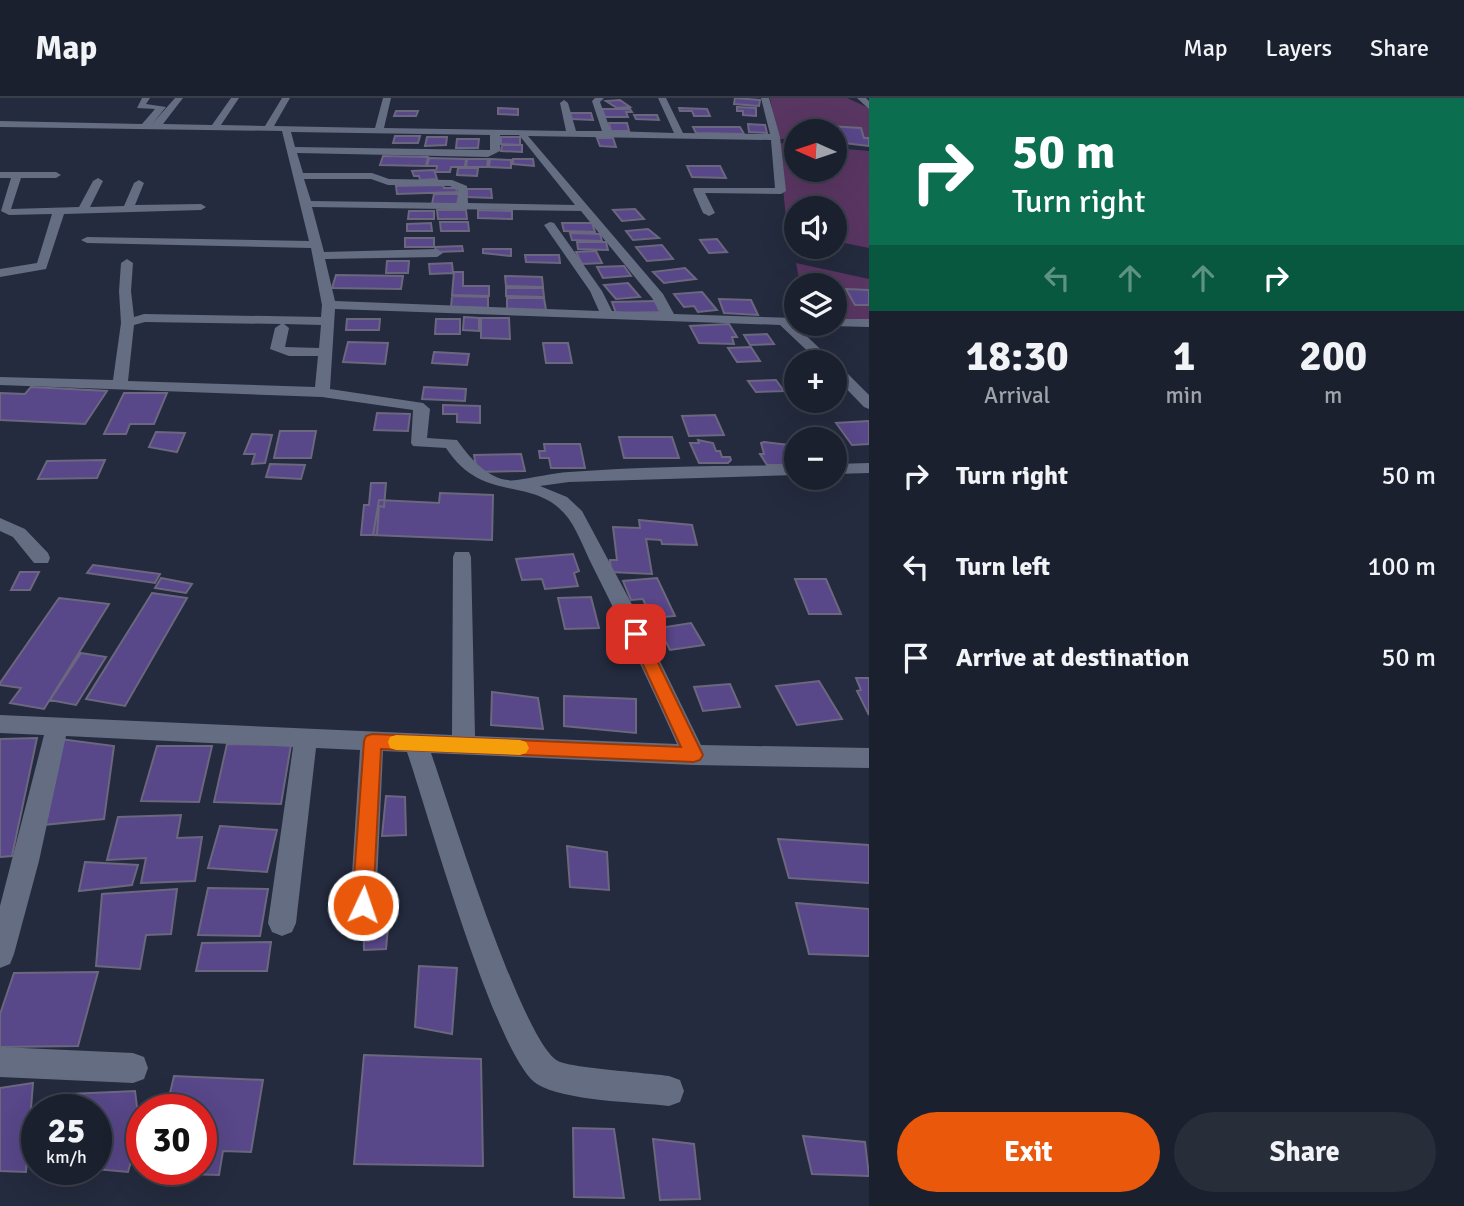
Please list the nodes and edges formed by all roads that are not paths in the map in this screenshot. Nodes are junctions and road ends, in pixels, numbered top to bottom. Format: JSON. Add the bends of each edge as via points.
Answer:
{"nodes":[{"id":1,"x":146,"y":98,"type":"edge"},
{"id":2,"x":179,"y":98,"type":"edge"},
{"id":3,"x":235,"y":98,"type":"edge"},
{"id":4,"x":286,"y":98,"type":"edge"},
{"id":5,"x":387,"y":98,"type":"edge"},
{"id":6,"x":600,"y":98,"type":"edge"},
{"id":7,"x":662,"y":98,"type":"edge"},
{"id":8,"x":765,"y":98,"type":"edge"},
{"id":9,"x":861,"y":98,"type":"edge"},
{"id":10,"x":564,"y":103,"type":"dead end"},
{"id":11,"x":869,"y":106,"type":"edge"},
{"id":12,"x":0,"y":124,"type":"edge"},
{"id":13,"x":145,"y":127,"type":"junction"},
{"id":14,"x":156,"y":127,"type":"junction"},
{"id":15,"x":215,"y":128,"type":"junction"},
{"id":16,"x":267,"y":130,"type":"junction"},
{"id":17,"x":286,"y":130,"type":"junction"},
{"id":18,"x":378,"y":132,"type":"junction"},
{"id":19,"x":495,"y":134,"type":"junction"},
{"id":20,"x":523,"y":135,"type":"junction"},
{"id":21,"x":572,"y":135,"type":"junction"},
{"id":22,"x":608,"y":135,"type":"junction"},
{"id":23,"x":680,"y":136,"type":"junction"},
{"id":24,"x":775,"y":137,"type":"junction"},
{"id":25,"x":290,"y":150,"type":"junction"},
{"id":26,"x":0,"y":175,"type":"edge"},
{"id":27,"x":17,"y":175,"type":"junction"},
{"id":28,"x":56,"y":175,"type":"dead end"},
{"id":29,"x":297,"y":176,"type":"junction"},
{"id":30,"x":98,"y":181,"type":"dead end"},
{"id":31,"x":388,"y":181,"type":"junction"},
{"id":32,"x":139,"y":183,"type":"dead end"},
{"id":33,"x":306,"y":204,"type":"junction"},
{"id":34,"x":394,"y":205,"type":"junction"},
{"id":35,"x":463,"y":206,"type":"junction"},
{"id":36,"x":201,"y":207,"type":"dead end"},
{"id":37,"x":585,"y":208,"type":"junction"},
{"id":38,"x":128,"y":209,"type":"junction"},
{"id":39,"x":83,"y":210,"type":"junction"},
{"id":40,"x":60,"y":211,"type":"junction"},
{"id":41,"x":709,"y":213,"type":"dead end"},
{"id":42,"x":550,"y":225,"type":"dead end"},
{"id":43,"x":87,"y":240,"type":"dead end"},
{"id":44,"x":317,"y":250,"type":"junction"},
{"id":45,"x":437,"y":253,"type":"dead end"},
{"id":46,"x":127,"y":263,"type":"dead end"},
{"id":47,"x":0,"y":273,"type":"edge"},
{"id":48,"x":328,"y":313,"type":"junction"},
{"id":49,"x":607,"y":314,"type":"junction"},
{"id":50,"x":669,"y":316,"type":"junction"},
{"id":51,"x":784,"y":322,"type":"edge"},
{"id":52,"x":128,"y":323,"type":"junction"},
{"id":53,"x":847,"y":323,"type":"edge"},
{"id":54,"x":869,"y":323,"type":"edge"},
{"id":55,"x":282,"y":328,"type":"dead end"},
{"id":56,"x":803,"y":336,"type":"edge"},
{"id":57,"x":816,"y":350,"type":"edge"},
{"id":58,"x":324,"y":352,"type":"junction"},
{"id":59,"x":0,"y":381,"type":"edge"},
{"id":60,"x":847,"y":381,"type":"edge"},
{"id":61,"x":120,"y":385,"type":"junction"},
{"id":62,"x":322,"y":392,"type":"junction"},
{"id":63,"x":869,"y":404,"type":"edge"},
{"id":64,"x":869,"y":468,"type":"edge"},
{"id":65,"x":847,"y":469,"type":"edge"},
{"id":66,"x":784,"y":470,"type":"edge"},
{"id":67,"x":513,"y":483,"type":"junction"},
{"id":68,"x":0,"y":524,"type":"edge"},
{"id":69,"x":463,"y":557,"type":"dead end"},
{"id":70,"x":41,"y":558,"type":"dead end"},
{"id":71,"x":0,"y":724,"type":"edge"},
{"id":72,"x":57,"y":727,"type":"junction"},
{"id":73,"x":306,"y":738,"type":"junction"},
{"id":74,"x":372,"y":741,"type":"junction"},
{"id":75,"x":416,"y":743,"type":"junction"},
{"id":76,"x":464,"y":745,"type":"junction"},
{"id":77,"x":694,"y":755,"type":"junction"},
{"id":78,"x":869,"y":758,"type":"edge"},
{"id":79,"x":363,"y":905,"type":"dead end"},
{"id":80,"x":282,"y":923,"type":"dead end"},
{"id":81,"x":0,"y":954,"type":"edge"},
{"id":82,"x":0,"y":1062,"type":"edge"},
{"id":83,"x":133,"y":1068,"type":"dead end"},
{"id":84,"x":669,"y":1091,"type":"dead end"}],
"edges":[{"from":1,"to":13,"type":"street","via":[[141,106],[162,107]]},
{"from":2,"to":14,"type":"street"},
{"from":3,"to":15,"type":"street"},
{"from":4,"to":16,"type":"street"},
{"from":5,"to":18,"type":"street"},
{"from":6,"to":22,"type":"street","via":[[596,102]]},
{"from":7,"to":23,"type":"street"},
{"from":8,"to":24,"type":"street"},
{"from":9,"to":11,"type":"street"},
{"from":10,"to":21,"type":"street"},
{"from":12,"to":13,"type":"street"},
{"from":13,"to":14,"type":"street"},
{"from":14,"to":15,"type":"street"},
{"from":15,"to":16,"type":"street"},
{"from":16,"to":17,"type":"street"},
{"from":17,"to":18,"type":"street"},
{"from":17,"to":25,"type":"street"},
{"from":18,"to":19,"type":"street"},
{"from":19,"to":20,"type":"street"},
{"from":19,"to":25,"type":"street","via":[[495,151],[488,154]]},
{"from":20,"to":21,"type":"street"},
{"from":20,"to":37,"type":"street"},
{"from":21,"to":22,"type":"street"},
{"from":22,"to":23,"type":"street"},
{"from":23,"to":24,"type":"street"},
{"from":24,"to":41,"type":"street","via":[[781,191],[698,190]]},
{"from":25,"to":29,"type":"street"},
{"from":26,"to":27,"type":"street"},
{"from":27,"to":28,"type":"street"},
{"from":27,"to":40,"type":"street","via":[[5,211]]},
{"from":29,"to":31,"type":"street","via":[[372,176]]},
{"from":29,"to":33,"type":"street"},
{"from":30,"to":39,"type":"street"},
{"from":31,"to":34,"type":"street"},
{"from":31,"to":35,"type":"street","via":[[457,185],[463,188]]},
{"from":32,"to":38,"type":"street"},
{"from":33,"to":34,"type":"street"},
{"from":33,"to":44,"type":"street"},
{"from":34,"to":35,"type":"street"},
{"from":35,"to":37,"type":"street"},
{"from":36,"to":38,"type":"street"},
{"from":37,"to":50,"type":"street"},
{"from":38,"to":39,"type":"street"},
{"from":39,"to":40,"type":"street"},
{"from":40,"to":47,"type":"street","via":[[42,267]]},
{"from":42,"to":49,"type":"street"},
{"from":43,"to":44,"type":"street"},
{"from":44,"to":45,"type":"street"},
{"from":44,"to":48,"type":"street"},
{"from":46,"to":52,"type":"street"},
{"from":48,"to":49,"type":"street"},
{"from":48,"to":52,"type":"street","via":[[144,318]]},
{"from":48,"to":58,"type":"street"},
{"from":49,"to":50,"type":"street"},
{"from":50,"to":51,"type":"street"},
{"from":52,"to":61,"type":"street"},
{"from":53,"to":54,"type":"street"},
{"from":55,"to":58,"type":"street","via":[[277,349]]},
{"from":56,"to":57,"type":"street"},
{"from":58,"to":62,"type":"street"},
{"from":59,"to":61,"type":"street"},
{"from":60,"to":63,"type":"street"},
{"from":61,"to":62,"type":"street"},
{"from":62,"to":67,"type":"street","via":[[418,406],[422,409],[419,443],[452,443],[473,470]]},
{"from":64,"to":65,"type":"street"},
{"from":66,"to":67,"type":"street"},
{"from":67,"to":77,"type":"street","via":[[561,499],[573,511]]},
{"from":68,"to":70,"type":"street","via":[[19,533]]},
{"from":69,"to":76,"type":"street"},
{"from":71,"to":72,"type":"street"},
{"from":72,"to":73,"type":"street"},
{"from":72,"to":81,"type":"street"},
{"from":73,"to":74,"type":"street"},
{"from":73,"to":80,"type":"street"},
{"from":74,"to":75,"type":"street"},
{"from":74,"to":79,"type":"street"},
{"from":75,"to":76,"type":"street"},
{"from":75,"to":84,"type":"street","via":[[502,995],[536,1062],[562,1078]]},
{"from":76,"to":77,"type":"street"},
{"from":77,"to":78,"type":"street"},
{"from":82,"to":83,"type":"street"}]}
